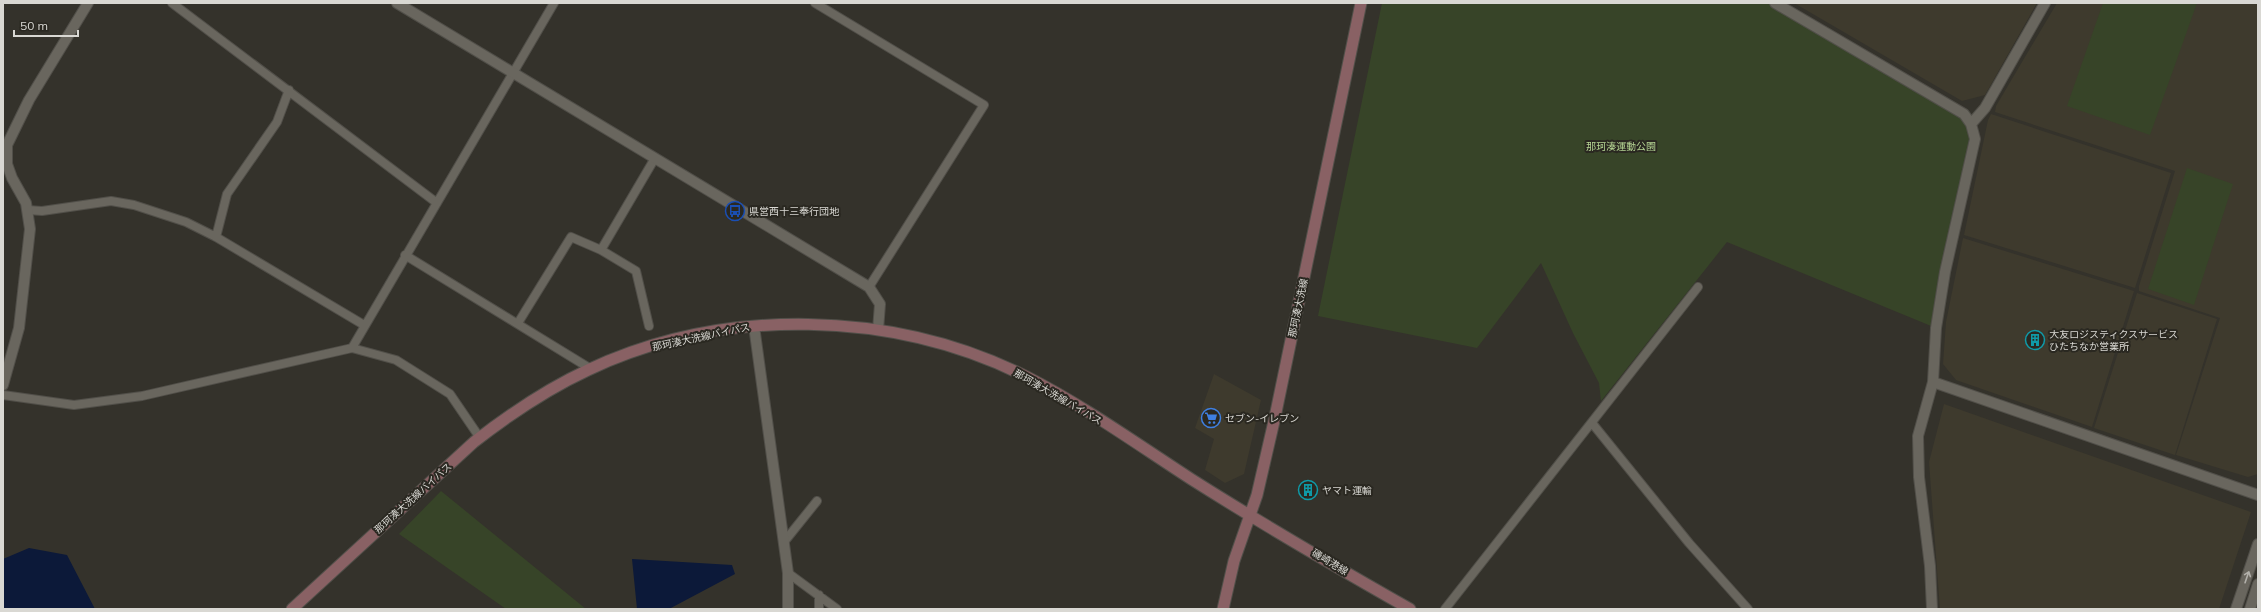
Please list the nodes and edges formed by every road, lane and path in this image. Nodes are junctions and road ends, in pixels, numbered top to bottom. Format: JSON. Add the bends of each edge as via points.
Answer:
{"nodes":[{"id":1,"x":88,"y":3,"type":"edge"},
{"id":2,"x":172,"y":3,"type":"edge"},
{"id":3,"x":397,"y":3,"type":"edge"},
{"id":4,"x":554,"y":3,"type":"edge"},
{"id":5,"x":815,"y":3,"type":"edge"},
{"id":6,"x":1361,"y":3,"type":"edge"},
{"id":7,"x":1775,"y":3,"type":"edge"},
{"id":8,"x":2045,"y":3,"type":"edge"},
{"id":9,"x":514,"y":73,"type":"junction"},
{"id":10,"x":289,"y":90,"type":"junction"},
{"id":11,"x":1971,"y":124,"type":"junction"},
{"id":12,"x":655,"y":158,"type":"junction"},
{"id":13,"x":5,"y":164,"type":"edge"},
{"id":14,"x":437,"y":203,"type":"junction"},
{"id":15,"x":28,"y":210,"type":"junction"},
{"id":16,"x":216,"y":237,"type":"junction"},
{"id":17,"x":601,"y":250,"type":"junction"},
{"id":18,"x":405,"y":255,"type":"junction"},
{"id":19,"x":869,"y":287,"type":"junction"},
{"id":20,"x":1698,"y":287,"type":"dead end"},
{"id":21,"x":518,"y":323,"type":"junction"},
{"id":22,"x":364,"y":325,"type":"junction"},
{"id":23,"x":648,"y":326,"type":"dead end"},
{"id":24,"x":754,"y":326,"type":"junction"},
{"id":25,"x":878,"y":330,"type":"junction"},
{"id":26,"x":352,"y":348,"type":"junction"},
{"id":27,"x":591,"y":369,"type":"junction"},
{"id":28,"x":1933,"y":382,"type":"junction"},
{"id":29,"x":3,"y":384,"type":"edge"},
{"id":30,"x":3,"y":395,"type":"edge"},
{"id":31,"x":1592,"y":423,"type":"junction"},
{"id":32,"x":480,"y":438,"type":"junction"},
{"id":33,"x":2258,"y":495,"type":"edge"},
{"id":34,"x":818,"y":501,"type":"dead end"},
{"id":35,"x":1250,"y":514,"type":"junction"},
{"id":36,"x":784,"y":542,"type":"junction"},
{"id":37,"x":2258,"y":544,"type":"edge"},
{"id":38,"x":788,"y":573,"type":"junction"},
{"id":39,"x":2258,"y":584,"type":"edge"},
{"id":40,"x":819,"y":595,"type":"junction"},
{"id":41,"x":292,"y":609,"type":"edge"},
{"id":42,"x":788,"y":609,"type":"edge"},
{"id":43,"x":819,"y":609,"type":"edge"},
{"id":44,"x":837,"y":609,"type":"edge"},
{"id":45,"x":1223,"y":609,"type":"edge"},
{"id":46,"x":1410,"y":609,"type":"edge"},
{"id":47,"x":1445,"y":609,"type":"edge"},
{"id":48,"x":1748,"y":609,"type":"edge"},
{"id":49,"x":1932,"y":609,"type":"edge"},
{"id":50,"x":2236,"y":609,"type":"edge"},
{"id":51,"x":2250,"y":609,"type":"edge"}],
"edges":[{"from":1,"to":13,"type":"street","via":[[42,77],[13,131],[7,145]]},
{"from":2,"to":10,"type":"street"},
{"from":3,"to":9,"type":"street"},
{"from":4,"to":9,"type":"street"},
{"from":5,"to":19,"type":"street","via":[[984,105]]},
{"from":6,"to":35,"type":"main road","name":"那珂湊大洗線","via":[[1275,417],[1257,495]]},
{"from":7,"to":11,"type":"street","via":[[1964,114]]},
{"from":8,"to":11,"type":"street","via":[[1985,108]]},
{"from":9,"to":12,"type":"street"},
{"from":9,"to":14,"type":"street"},
{"from":10,"to":14,"type":"street"},
{"from":10,"to":16,"type":"street","via":[[277,122],[227,194]]},
{"from":11,"to":28,"type":"street","via":[[1975,139],[1945,272],[1936,328]]},
{"from":12,"to":17,"type":"street"},
{"from":12,"to":19,"type":"street"},
{"from":13,"to":15,"type":"street"},
{"from":14,"to":18,"type":"street"},
{"from":15,"to":16,"type":"street","via":[[42,211],[111,201],[134,205],[186,222]]},
{"from":15,"to":29,"type":"street","via":[[30,229],[22,307],[15,345]]},
{"from":16,"to":22,"type":"street"},
{"from":17,"to":21,"type":"street","via":[[571,237]]},
{"from":17,"to":23,"type":"street","via":[[636,271]]},
{"from":18,"to":21,"type":"street"},
{"from":18,"to":22,"type":"street"},
{"from":19,"to":25,"type":"street","via":[[880,304]]},
{"from":20,"to":31,"type":"street"},
{"from":21,"to":27,"type":"street"},
{"from":22,"to":26,"type":"street"},
{"from":24,"to":25,"type":"main road","name":"那珂湊大洗線バイパス","via":[[823,325]]},
{"from":24,"to":27,"type":"main road","name":"那珂湊大洗線バイパス","via":[[663,343]]},
{"from":24,"to":36,"type":"street"},
{"from":25,"to":35,"type":"main road","name":"那珂湊大洗線バイパス","via":[[963,351],[1027,377]]},
{"from":26,"to":30,"type":"street","via":[[142,396],[74,405]]},
{"from":26,"to":32,"type":"street","via":[[396,360],[450,394]]},
{"from":27,"to":32,"type":"main road","name":"那珂湊大洗線バイパス","via":[[519,409]]},
{"from":28,"to":33,"type":"street"},
{"from":28,"to":49,"type":"street","via":[[1918,436],[1917,455],[1930,566]]},
{"from":31,"to":47,"type":"street"},
{"from":31,"to":48,"type":"street","via":[[1689,543]]},
{"from":32,"to":41,"type":"main road","name":"那珂湊大洗線バイパス"},
{"from":34,"to":36,"type":"street"},
{"from":35,"to":45,"type":"main road","name":"那珂湊大洗線","via":[[1234,561]]},
{"from":35,"to":46,"type":"main road","name":"磯崎港線"},
{"from":36,"to":38,"type":"street"},
{"from":50,"to":37,"type":"street","one_way":true},
{"from":38,"to":40,"type":"street"},
{"from":38,"to":42,"type":"street"},
{"from":39,"to":51,"type":"street"},
{"from":40,"to":43,"type":"street"},
{"from":40,"to":44,"type":"street"}]}
